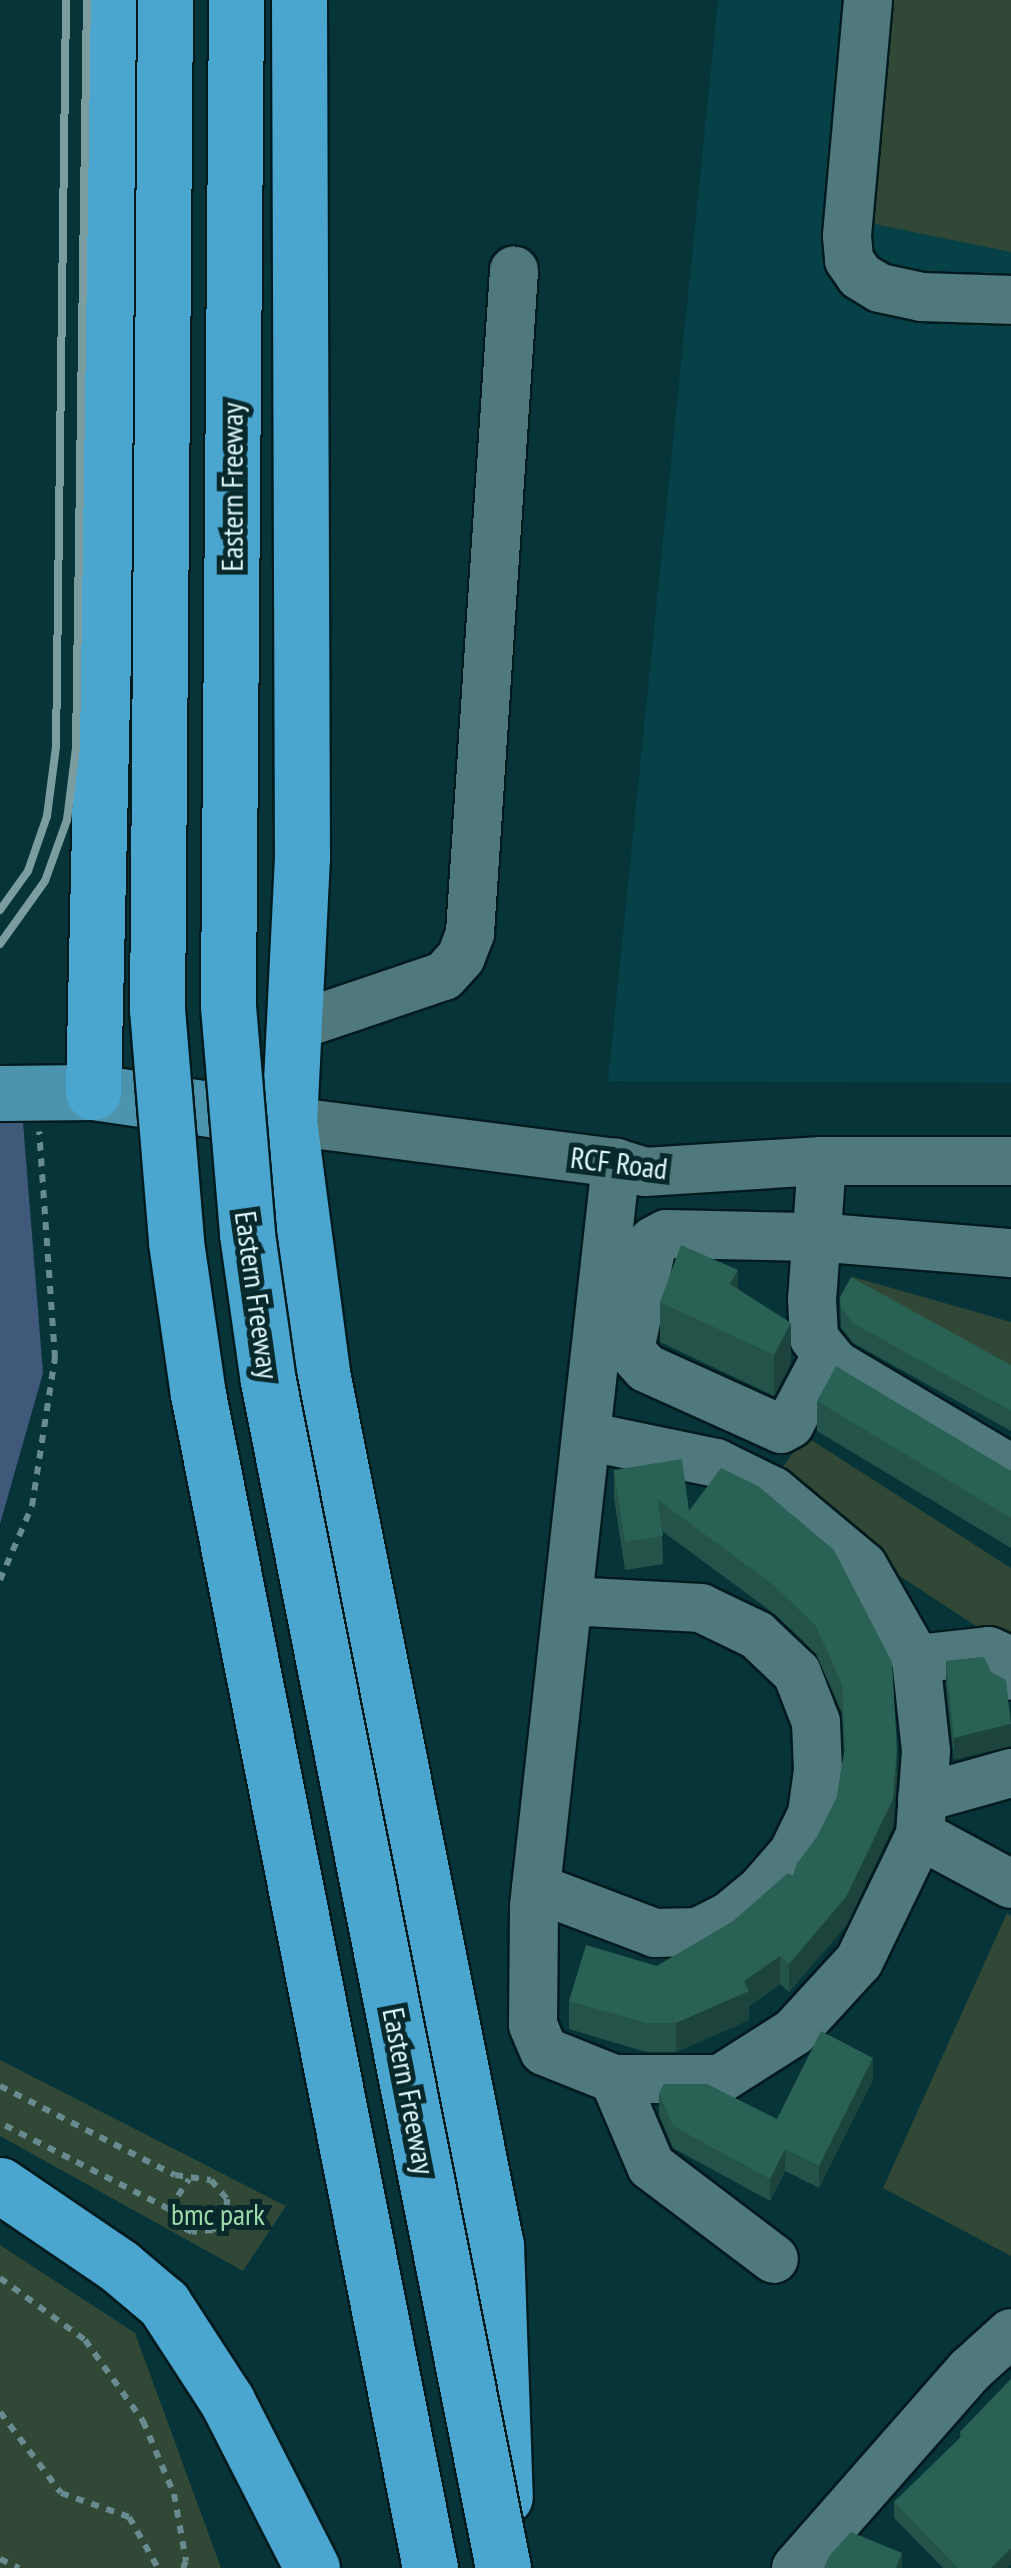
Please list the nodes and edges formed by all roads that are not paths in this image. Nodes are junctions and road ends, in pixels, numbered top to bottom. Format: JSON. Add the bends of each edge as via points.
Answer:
{"nodes":[{"id":1,"x":118,"y":0,"type":"edge"},
{"id":2,"x":165,"y":0,"type":"edge"},
{"id":3,"x":236,"y":0,"type":"edge"},
{"id":4,"x":299,"y":0,"type":"edge"},
{"id":5,"x":868,"y":0,"type":"edge"},
{"id":6,"x":514,"y":270,"type":"dead end"},
{"id":7,"x":1011,"y":300,"type":"edge"},
{"id":8,"x":293,"y":1027,"type":"junction"},
{"id":9,"x":18,"y":1092,"type":"edge"},
{"id":10,"x":93,"y":1092,"type":"junction"},
{"id":11,"x":289,"y":1121,"type":"junction"},
{"id":12,"x":1011,"y":1160,"type":"edge"},
{"id":13,"x":822,"y":1161,"type":"junction"},
{"id":14,"x":616,"y":1163,"type":"junction"},
{"id":15,"x":815,"y":1237,"type":"junction"},
{"id":16,"x":1011,"y":1253,"type":"edge"},
{"id":17,"x":826,"y":1356,"type":"junction"},
{"id":18,"x":586,"y":1436,"type":"junction"},
{"id":19,"x":1011,"y":1469,"type":"edge"},
{"id":20,"x":568,"y":1600,"type":"junction"},
{"id":21,"x":916,"y":1659,"type":"junction"},
{"id":22,"x":1011,"y":1676,"type":"edge"},
{"id":23,"x":1011,"y":1773,"type":"edge"},
{"id":24,"x":921,"y":1816,"type":"junction"},
{"id":25,"x":1011,"y":1884,"type":"edge"},
{"id":26,"x":536,"y":1888,"type":"junction"},
{"id":27,"x":614,"y":2079,"type":"junction"},
{"id":28,"x":0,"y":2185,"type":"edge"},
{"id":29,"x":774,"y":2259,"type":"dead end"},
{"id":30,"x":1011,"y":2333,"type":"edge"},
{"id":31,"x":312,"y":2568,"type":"edge"},
{"id":32,"x":430,"y":2568,"type":"edge"},
{"id":33,"x":506,"y":2568,"type":"edge"},
{"id":34,"x":796,"y":2568,"type":"edge"}],
"edges":[{"from":1,"to":10,"type":"highway"},
{"from":2,"to":32,"type":"highway","bridge":true,"via":[[157,1009],[176,1242],[198,1394]]},
{"from":3,"to":33,"type":"highway","name":"Eastern Freeway","bridge":true,"via":[[228,1006],[247,1234],[268,1381]]},
{"from":4,"to":8,"type":"highway","via":[[302,857]]},
{"from":5,"to":7,"type":"street","via":[[846,236],[850,260],[880,288],[922,298]]},
{"from":6,"to":8,"type":"street","via":[[470,933],[444,976]]},
{"from":8,"to":11,"type":"highway"},
{"from":9,"to":10,"type":"main road"},
{"from":10,"to":11,"type":"main road"},
{"from":11,"to":14,"type":"street","name":"RCF Road"},
{"from":11,"to":33,"type":"highway","via":[[322,1372],[496,2245]]},
{"from":12,"to":13,"type":"street","name":"RCF Road"},
{"from":13,"to":14,"type":"street","name":"RCF Road","via":[[650,1172]]},
{"from":13,"to":15,"type":"street"},
{"from":14,"to":18,"type":"street"},
{"from":15,"to":16,"type":"street"},
{"from":15,"to":17,"type":"street","via":[[812,1320]]},
{"from":15,"to":17,"type":"street","via":[[666,1234],[652,1240],[630,1350],[636,1360],[781,1429],[790,1424]]},
{"from":17,"to":19,"type":"street"},
{"from":18,"to":20,"type":"street"},
{"from":18,"to":21,"type":"street","via":[[716,1463],[773,1491],[863,1566]]},
{"from":20,"to":26,"type":"street"},
{"from":20,"to":26,"type":"street","via":[[702,1608],[758,1635],[797,1673],[816,1722],[818,1770],[812,1814],[793,1854],[761,1890],[698,1932],[655,1934]]},
{"from":21,"to":22,"type":"street","via":[[989,1651],[1008,1660]]},
{"from":21,"to":24,"type":"street","via":[[926,1751]]},
{"from":23,"to":24,"type":"street"},
{"from":24,"to":25,"type":"street"},
{"from":24,"to":27,"type":"street","via":[[860,1962],[794,2032],[720,2079]]},
{"from":26,"to":27,"type":"street","via":[[537,2042],[544,2051]]},
{"from":27,"to":29,"type":"street","via":[[650,2166]]},
{"from":28,"to":31,"type":"highway","via":[[164,2304],[227,2401]]},
{"from":30,"to":34,"type":"street","via":[[970,2370]]}]}
